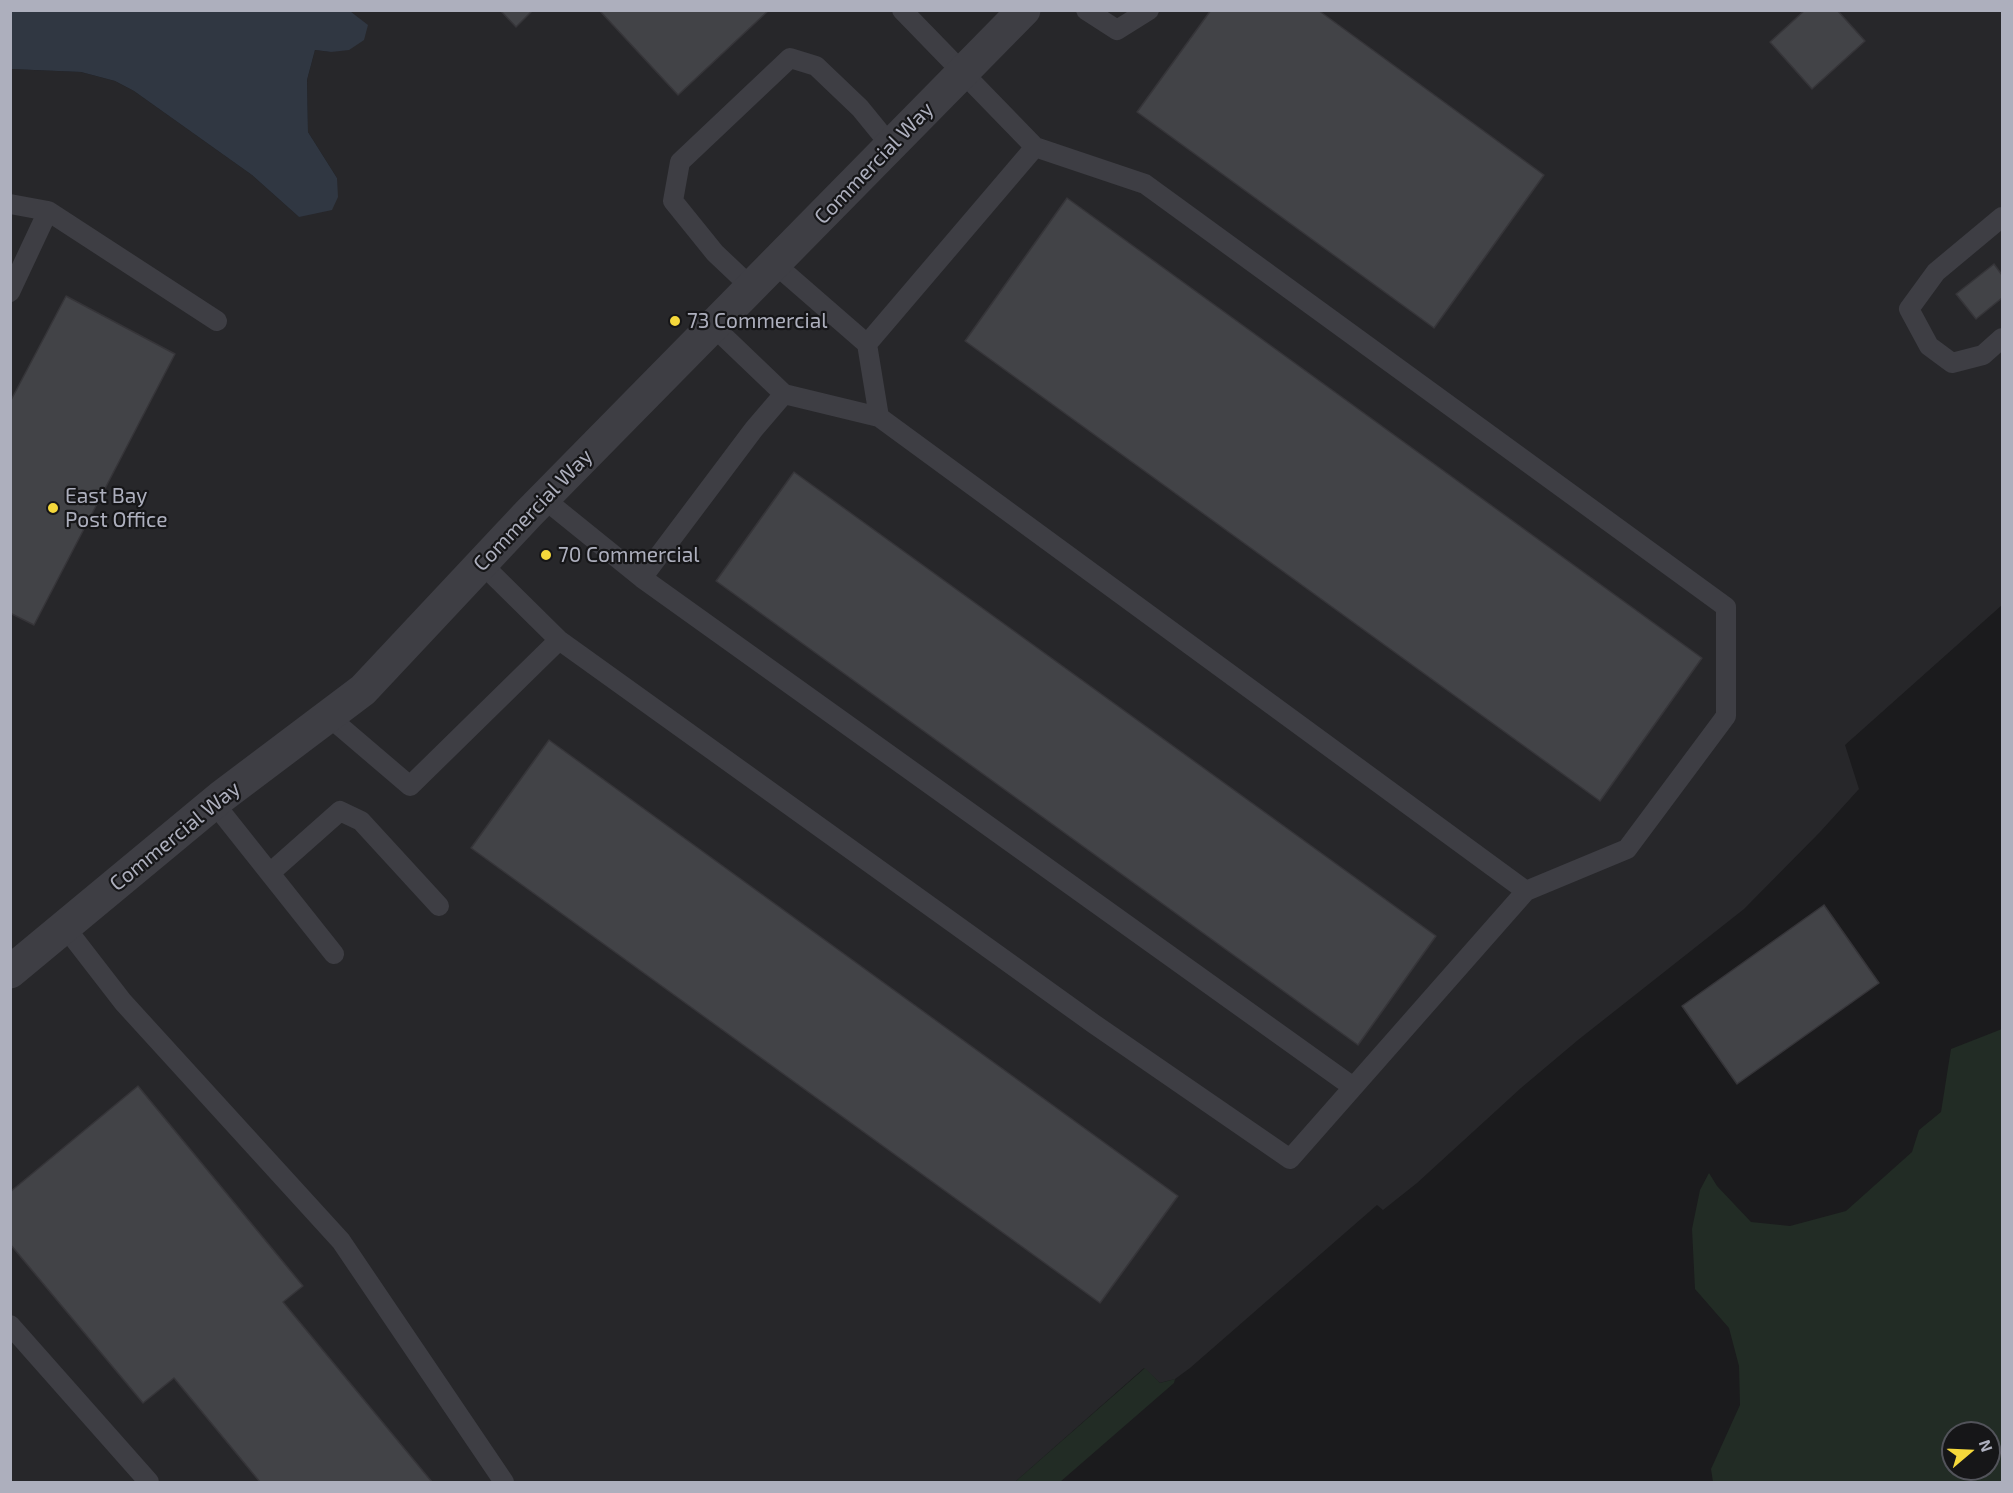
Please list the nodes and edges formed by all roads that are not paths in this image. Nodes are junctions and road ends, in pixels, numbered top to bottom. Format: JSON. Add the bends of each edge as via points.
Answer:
{"nodes":[{"id":1,"x":902,"y":10,"type":"edge"},
{"id":2,"x":1024,"y":10,"type":"edge"},
{"id":3,"x":1086,"y":10,"type":"edge"},
{"id":4,"x":1149,"y":11,"type":"edge"},
{"id":5,"x":963,"y":73,"type":"junction"},
{"id":6,"x":891,"y":146,"type":"junction"},
{"id":7,"x":1035,"y":147,"type":"junction"},
{"id":8,"x":10,"y":204,"type":"edge"},
{"id":9,"x":48,"y":211,"type":"junction"},
{"id":10,"x":2002,"y":217,"type":"edge"},
{"id":11,"x":776,"y":264,"type":"junction"},
{"id":12,"x":752,"y":288,"type":"junction"},
{"id":13,"x":10,"y":292,"type":"edge"},
{"id":14,"x":217,"y":321,"type":"dead end"},
{"id":15,"x":714,"y":327,"type":"junction"},
{"id":16,"x":2002,"y":338,"type":"edge"},
{"id":17,"x":867,"y":344,"type":"junction"},
{"id":18,"x":784,"y":394,"type":"junction"},
{"id":19,"x":879,"y":417,"type":"junction"},
{"id":20,"x":543,"y":498,"type":"junction"},
{"id":21,"x":481,"y":563,"type":"junction"},
{"id":22,"x":642,"y":578,"type":"junction"},
{"id":23,"x":559,"y":640,"type":"junction"},
{"id":24,"x":328,"y":716,"type":"junction"},
{"id":25,"x":214,"y":803,"type":"junction"},
{"id":26,"x":270,"y":873,"type":"junction"},
{"id":27,"x":1526,"y":891,"type":"junction"},
{"id":28,"x":439,"y":906,"type":"dead end"},
{"id":29,"x":65,"y":927,"type":"junction"},
{"id":30,"x":334,"y":954,"type":"dead end"},
{"id":31,"x":10,"y":972,"type":"edge"},
{"id":32,"x":1353,"y":1087,"type":"junction"},
{"id":33,"x":10,"y":1325,"type":"edge"},
{"id":34,"x":149,"y":1482,"type":"edge"},
{"id":35,"x":504,"y":1482,"type":"edge"}],
"edges":[{"from":1,"to":5,"type":"lane"},
{"from":2,"to":5,"type":"street","name":"Commercial Way"},
{"from":3,"to":4,"type":"lane","via":[[1117,30]]},
{"from":5,"to":6,"type":"street","name":"Commercial Way"},
{"from":5,"to":7,"type":"lane"},
{"from":6,"to":11,"type":"street","name":"Commercial Way"},
{"from":6,"to":12,"type":"lane","via":[[860,108],[816,66],[790,58],[680,162],[673,201],[715,253]]},
{"from":7,"to":17,"type":"lane"},
{"from":7,"to":27,"type":"lane","via":[[1145,184],[1726,607],[1726,716],[1627,849]]},
{"from":8,"to":9,"type":"lane"},
{"from":9,"to":13,"type":"lane"},
{"from":9,"to":14,"type":"lane"},
{"from":10,"to":16,"type":"lane","via":[[1935,272],[1909,309],[1929,346],[1952,363],[1983,355]]},
{"from":11,"to":12,"type":"street","name":"Commercial Way"},
{"from":11,"to":17,"type":"lane"},
{"from":12,"to":15,"type":"street","name":"Commercial Way"},
{"from":15,"to":18,"type":"lane"},
{"from":15,"to":20,"type":"street","name":"Commercial Way"},
{"from":17,"to":19,"type":"lane"},
{"from":18,"to":19,"type":"lane"},
{"from":18,"to":22,"type":"lane"},
{"from":19,"to":27,"type":"lane"},
{"from":20,"to":21,"type":"street","name":"Commercial Way"},
{"from":20,"to":22,"type":"lane"},
{"from":21,"to":23,"type":"lane"},
{"from":21,"to":24,"type":"street","name":"Commercial Way","via":[[363,690]]},
{"from":22,"to":32,"type":"lane"},
{"from":23,"to":24,"type":"lane","via":[[410,786]]},
{"from":23,"to":32,"type":"lane","via":[[1094,1024],[1290,1159]]},
{"from":24,"to":25,"type":"street","name":"Commercial Way"},
{"from":25,"to":26,"type":"lane"},
{"from":25,"to":29,"type":"street","name":"Commercial Way"},
{"from":26,"to":28,"type":"lane","via":[[340,811],[362,820]]},
{"from":26,"to":30,"type":"lane"},
{"from":27,"to":32,"type":"lane"},
{"from":29,"to":31,"type":"street","name":"Commercial Way"},
{"from":29,"to":35,"type":"lane","via":[[123,1002],[340,1241]]},
{"from":33,"to":34,"type":"lane"}]}
